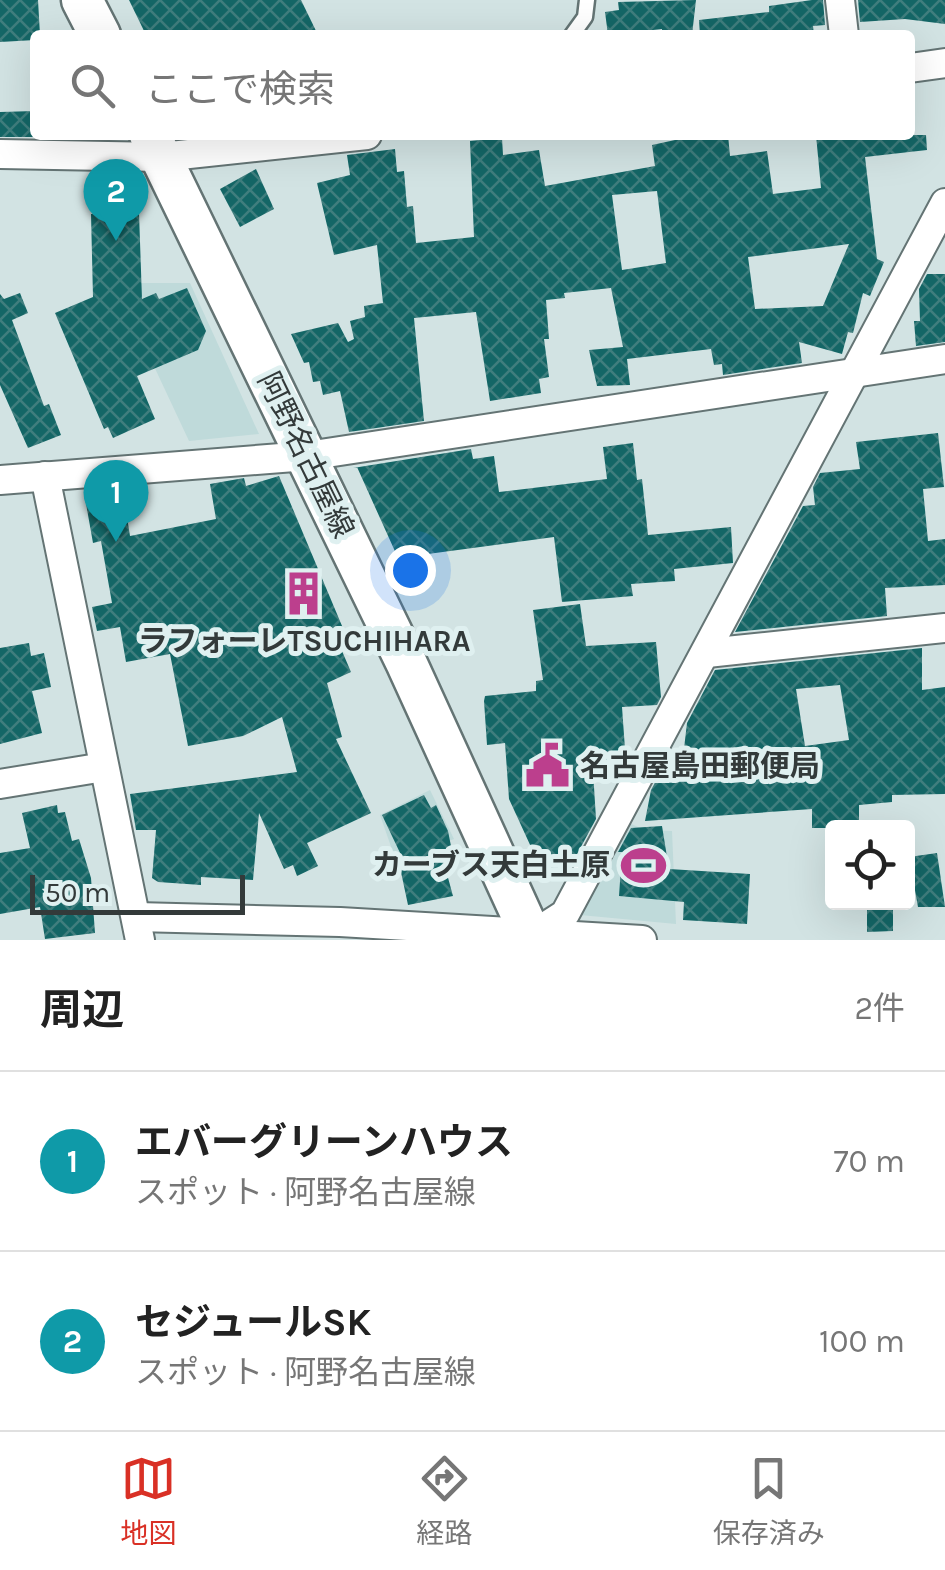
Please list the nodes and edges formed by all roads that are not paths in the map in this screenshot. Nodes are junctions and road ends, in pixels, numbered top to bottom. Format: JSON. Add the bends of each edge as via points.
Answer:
{"nodes":[{"id":1,"x":82,"y":0,"type":"edge"},
{"id":2,"x":587,"y":0,"type":"edge"},
{"id":3,"x":840,"y":0,"type":"edge"},
{"id":4,"x":97,"y":30,"type":"edge"},
{"id":5,"x":576,"y":30,"type":"edge"},
{"id":6,"x":843,"y":30,"type":"edge"},
{"id":7,"x":945,"y":63,"type":"edge"},
{"id":8,"x":915,"y":67,"type":"edge"},
{"id":9,"x":271,"y":140,"type":"edge"},
{"id":10,"x":156,"y":146,"type":"edge"},
{"id":11,"x":0,"y":154,"type":"edge"},
{"id":12,"x":945,"y":203,"type":"edge"},
{"id":13,"x":945,"y":359,"type":"edge"},
{"id":14,"x":856,"y":370,"type":"junction"},
{"id":15,"x":307,"y":456,"type":"junction"},
{"id":16,"x":45,"y":476,"type":"junction"},
{"id":17,"x":0,"y":480,"type":"edge"},
{"id":18,"x":945,"y":628,"type":"edge"},
{"id":19,"x":707,"y":653,"type":"junction"},
{"id":20,"x":104,"y":768,"type":"junction"},
{"id":21,"x":0,"y":784,"type":"edge"},
{"id":22,"x":138,"y":928,"type":"edge"},
{"id":23,"x":532,"y":938,"type":"edge"},
{"id":24,"x":642,"y":940,"type":"edge"}],
"edges":[{"from":1,"to":4,"type":"main road"},
{"from":2,"to":5,"type":"lane"},
{"from":3,"to":6,"type":"street"},
{"from":7,"to":8,"type":"street"},
{"from":9,"to":10,"type":"street"},
{"from":10,"to":11,"type":"street"},
{"from":10,"to":15,"type":"main road","name":"阿野名古屋線"},
{"from":12,"to":14,"type":"street"},
{"from":13,"to":14,"type":"street"},
{"from":14,"to":15,"type":"street"},
{"from":14,"to":19,"type":"street"},
{"from":15,"to":16,"type":"street"},
{"from":15,"to":23,"type":"main road","name":"阿野名古屋線"},
{"from":16,"to":17,"type":"street"},
{"from":16,"to":20,"type":"street"},
{"from":18,"to":19,"type":"street"},
{"from":19,"to":23,"type":"street","via":[[565,914]]},
{"from":20,"to":21,"type":"street"},
{"from":20,"to":22,"type":"street"},
{"from":22,"to":23,"type":"street","via":[[340,922]]},
{"from":23,"to":24,"type":"street","via":[[574,933]]}]}
